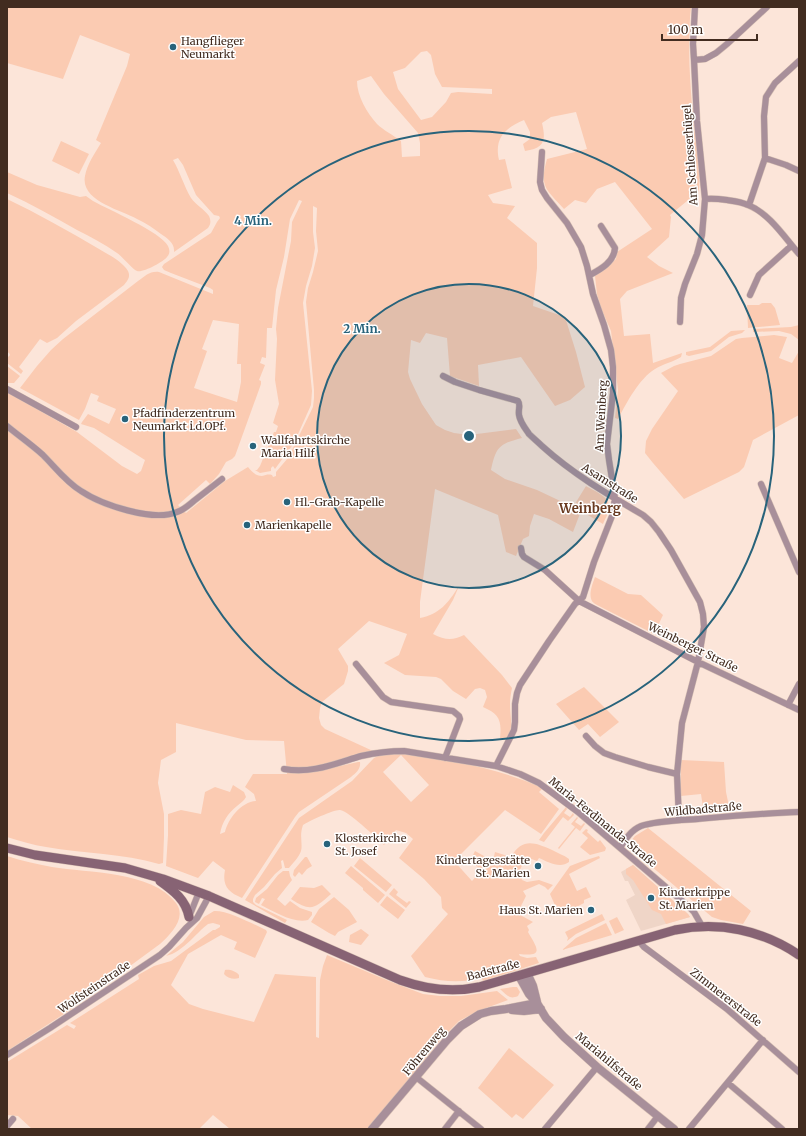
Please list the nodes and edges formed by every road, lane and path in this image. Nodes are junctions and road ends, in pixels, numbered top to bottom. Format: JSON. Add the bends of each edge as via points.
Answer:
{"nodes":[{"id":1,"x":695,"y":7,"type":"edge"},
{"id":2,"x":767,"y":7,"type":"edge"},
{"id":3,"x":694,"y":60,"type":"junction"},
{"id":4,"x":799,"y":61,"type":"edge"},
{"id":5,"x":542,"y":152,"type":"dead end"},
{"id":6,"x":766,"y":158,"type":"junction"},
{"id":7,"x":799,"y":171,"type":"edge"},
{"id":8,"x":706,"y":199,"type":"junction"},
{"id":9,"x":749,"y":205,"type":"junction"},
{"id":10,"x":601,"y":226,"type":"dead end"},
{"id":11,"x":791,"y":246,"type":"junction"},
{"id":12,"x":799,"y":254,"type":"edge"},
{"id":13,"x":590,"y":275,"type":"junction"},
{"id":14,"x":750,"y":295,"type":"dead end"},
{"id":15,"x":680,"y":322,"type":"dead end"},
{"id":16,"x":443,"y":376,"type":"dead end"},
{"id":17,"x":7,"y":389,"type":"edge"},
{"id":18,"x":7,"y":426,"type":"edge"},
{"id":19,"x":76,"y":427,"type":"dead end"},
{"id":20,"x":222,"y":479,"type":"dead end"},
{"id":21,"x":761,"y":484,"type":"dead end"},
{"id":22,"x":615,"y":498,"type":"junction"},
{"id":23,"x":521,"y":548,"type":"dead end"},
{"id":24,"x":799,"y":572,"type":"edge"},
{"id":25,"x":579,"y":601,"type":"junction"},
{"id":26,"x":698,"y":662,"type":"junction"},
{"id":27,"x":356,"y":664,"type":"dead end"},
{"id":28,"x":799,"y":684,"type":"edge"},
{"id":29,"x":788,"y":705,"type":"junction"},
{"id":30,"x":799,"y":710,"type":"edge"},
{"id":31,"x":586,"y":736,"type":"dead end"},
{"id":32,"x":445,"y":758,"type":"junction"},
{"id":33,"x":496,"y":766,"type":"junction"},
{"id":34,"x":284,"y":769,"type":"dead end"},
{"id":35,"x":677,"y":774,"type":"junction"},
{"id":36,"x":799,"y":812,"type":"edge"},
{"id":37,"x":679,"y":820,"type":"junction"},
{"id":38,"x":7,"y":848,"type":"edge"},
{"id":39,"x":620,"y":848,"type":"junction"},
{"id":40,"x":147,"y":874,"type":"junction"},
{"id":41,"x":199,"y":892,"type":"junction"},
{"id":42,"x":209,"y":896,"type":"junction"},
{"id":43,"x":189,"y":917,"type":"junction"},
{"id":44,"x":702,"y":926,"type":"junction"},
{"id":45,"x":186,"y":928,"type":"junction"},
{"id":46,"x":639,"y":941,"type":"junction"},
{"id":47,"x":799,"y":955,"type":"edge"},
{"id":48,"x":523,"y":974,"type":"junction"},
{"id":49,"x":539,"y":1006,"type":"junction"},
{"id":50,"x":763,"y":1040,"type":"junction"},
{"id":51,"x":7,"y":1055,"type":"edge"},
{"id":52,"x":597,"y":1067,"type":"junction"},
{"id":53,"x":799,"y":1072,"type":"edge"},
{"id":54,"x":416,"y":1077,"type":"junction"},
{"id":55,"x":728,"y":1083,"type":"junction"},
{"id":56,"x":459,"y":1111,"type":"junction"},
{"id":57,"x":658,"y":1116,"type":"junction"},
{"id":58,"x":13,"y":1119,"type":"dead end"},
{"id":59,"x":7,"y":1126,"type":"edge"},
{"id":60,"x":372,"y":1129,"type":"edge"},
{"id":61,"x":445,"y":1129,"type":"edge"},
{"id":62,"x":481,"y":1129,"type":"edge"},
{"id":63,"x":545,"y":1129,"type":"edge"},
{"id":64,"x":648,"y":1129,"type":"edge"},
{"id":65,"x":674,"y":1129,"type":"edge"},
{"id":66,"x":689,"y":1129,"type":"edge"},
{"id":67,"x":782,"y":1129,"type":"edge"}],
"edges":[{"from":1,"to":3,"type":"street","name":"Am Schlosserhügel"},
{"from":2,"to":3,"type":"street","via":[[716,53],[705,59]]},
{"from":3,"to":8,"type":"street","name":"Am Schlosserhügel"},
{"from":4,"to":6,"type":"street","via":[[775,83],[766,97]]},
{"from":5,"to":13,"type":"street","name":"Am Weinberg","via":[[542,190],[572,230],[585,257]]},
{"from":6,"to":7,"type":"street"},
{"from":6,"to":9,"type":"street"},
{"from":8,"to":9,"type":"street","via":[[721,199]]},
{"from":8,"to":15,"type":"street","name":"Am Schlosserhügel","via":[[702,236],[681,298]]},
{"from":9,"to":11,"type":"street","via":[[762,213]]},
{"from":10,"to":13,"type":"street","via":[[615,252],[607,264]]},
{"from":11,"to":12,"type":"street"},
{"from":11,"to":14,"type":"street","via":[[759,275]]},
{"from":13,"to":22,"type":"street","name":"Am Weinberg","via":[[594,300],[607,332],[611,350],[613,394],[608,444]]},
{"from":16,"to":22,"type":"street","name":"Asamstraße","via":[[518,401],[518,413],[529,434],[574,473]]},
{"from":17,"to":19,"type":"street"},
{"from":18,"to":20,"type":"street","via":[[42,454],[80,491],[102,502],[137,512],[160,515],[176,513]]},
{"from":21,"to":24,"type":"street"},
{"from":22,"to":25,"type":"street","name":"Am Weinberg","via":[[612,516]]},
{"from":22,"to":26,"type":"street","name":"Asamstraße","via":[[651,522],[671,550],[700,602],[704,627]]},
{"from":23,"to":25,"type":"street","name":"Weinberger Straße","via":[[524,557],[545,570]]},
{"from":25,"to":26,"type":"street","name":"Weinberger Straße"},
{"from":25,"to":33,"type":"street","name":"Am Weinberg","via":[[520,685],[515,704],[514,730]]},
{"from":26,"to":29,"type":"street","name":"Weinberger Straße"},
{"from":26,"to":35,"type":"street","name":"Asamstraße","via":[[682,723]]},
{"from":27,"to":32,"type":"street","via":[[383,697],[391,702],[447,710],[459,716]]},
{"from":28,"to":29,"type":"street"},
{"from":29,"to":30,"type":"street","name":"Weinberger Straße"},
{"from":31,"to":35,"type":"street","via":[[604,753]]},
{"from":32,"to":33,"type":"street","name":"Maria-Ferdinanda-Straße"},
{"from":32,"to":34,"type":"street","name":"Maria-Ferdinanda-Straße","via":[[393,751],[361,756],[313,769]]},
{"from":33,"to":39,"type":"street","name":"Maria-Ferdinanda-Straße","via":[[539,783]]},
{"from":35,"to":37,"type":"street","name":"Asamstraße"},
{"from":36,"to":37,"type":"street","name":"Wildbadstraße"},
{"from":37,"to":39,"type":"street","name":"Wildbadstraße","via":[[641,826],[631,833]]},
{"from":38,"to":40,"type":"main road"},
{"from":39,"to":44,"type":"street","name":"Maria-Ferdinanda-Straße","via":[[688,906]]},
{"from":40,"to":41,"type":"main road","name":"Badstraße"},
{"from":40,"to":43,"type":"main road","via":[[174,892],[185,904]]},
{"from":41,"to":42,"type":"main road","name":"Badstraße"},
{"from":41,"to":43,"type":"street","name":"Wolfsteinstraße"},
{"from":42,"to":45,"type":"street","name":"Wolfsteinstraße","via":[[194,922]]},
{"from":42,"to":48,"type":"main road","name":"Badstraße","via":[[395,978],[419,986],[467,990]]},
{"from":43,"to":45,"type":"street","name":"Wolfsteinstraße"},
{"from":44,"to":46,"type":"main road","name":"Badstraße","via":[[676,930]]},
{"from":44,"to":47,"type":"main road","name":"Badstraße","via":[[751,932],[773,940]]},
{"from":45,"to":51,"type":"street","name":"Wolfsteinstraße","via":[[170,947],[153,960]]},
{"from":46,"to":48,"type":"main road","name":"Badstraße"},
{"from":46,"to":50,"type":"street","name":"Zimmererstraße"},
{"from":48,"to":49,"type":"street","name":"Mariahilfstraße","via":[[533,986]]},
{"from":49,"to":52,"type":"street","name":"Mariahilfstraße","via":[[557,1031]]},
{"from":49,"to":54,"type":"street","name":"Föhrenweg","via":[[522,1011],[488,1011],[466,1022],[456,1030]]},
{"from":50,"to":53,"type":"street","name":"Zimmererstraße"},
{"from":50,"to":55,"type":"street"},
{"from":52,"to":57,"type":"street","name":"Mariahilfstraße"},
{"from":52,"to":63,"type":"street"},
{"from":54,"to":56,"type":"street"},
{"from":54,"to":60,"type":"street","name":"Föhrenweg"},
{"from":55,"to":66,"type":"street"},
{"from":55,"to":67,"type":"street"},
{"from":56,"to":61,"type":"street"},
{"from":56,"to":62,"type":"street"},
{"from":57,"to":64,"type":"street"},
{"from":57,"to":65,"type":"street","name":"Mariahilfstraße"},
{"from":58,"to":59,"type":"street"}]}
